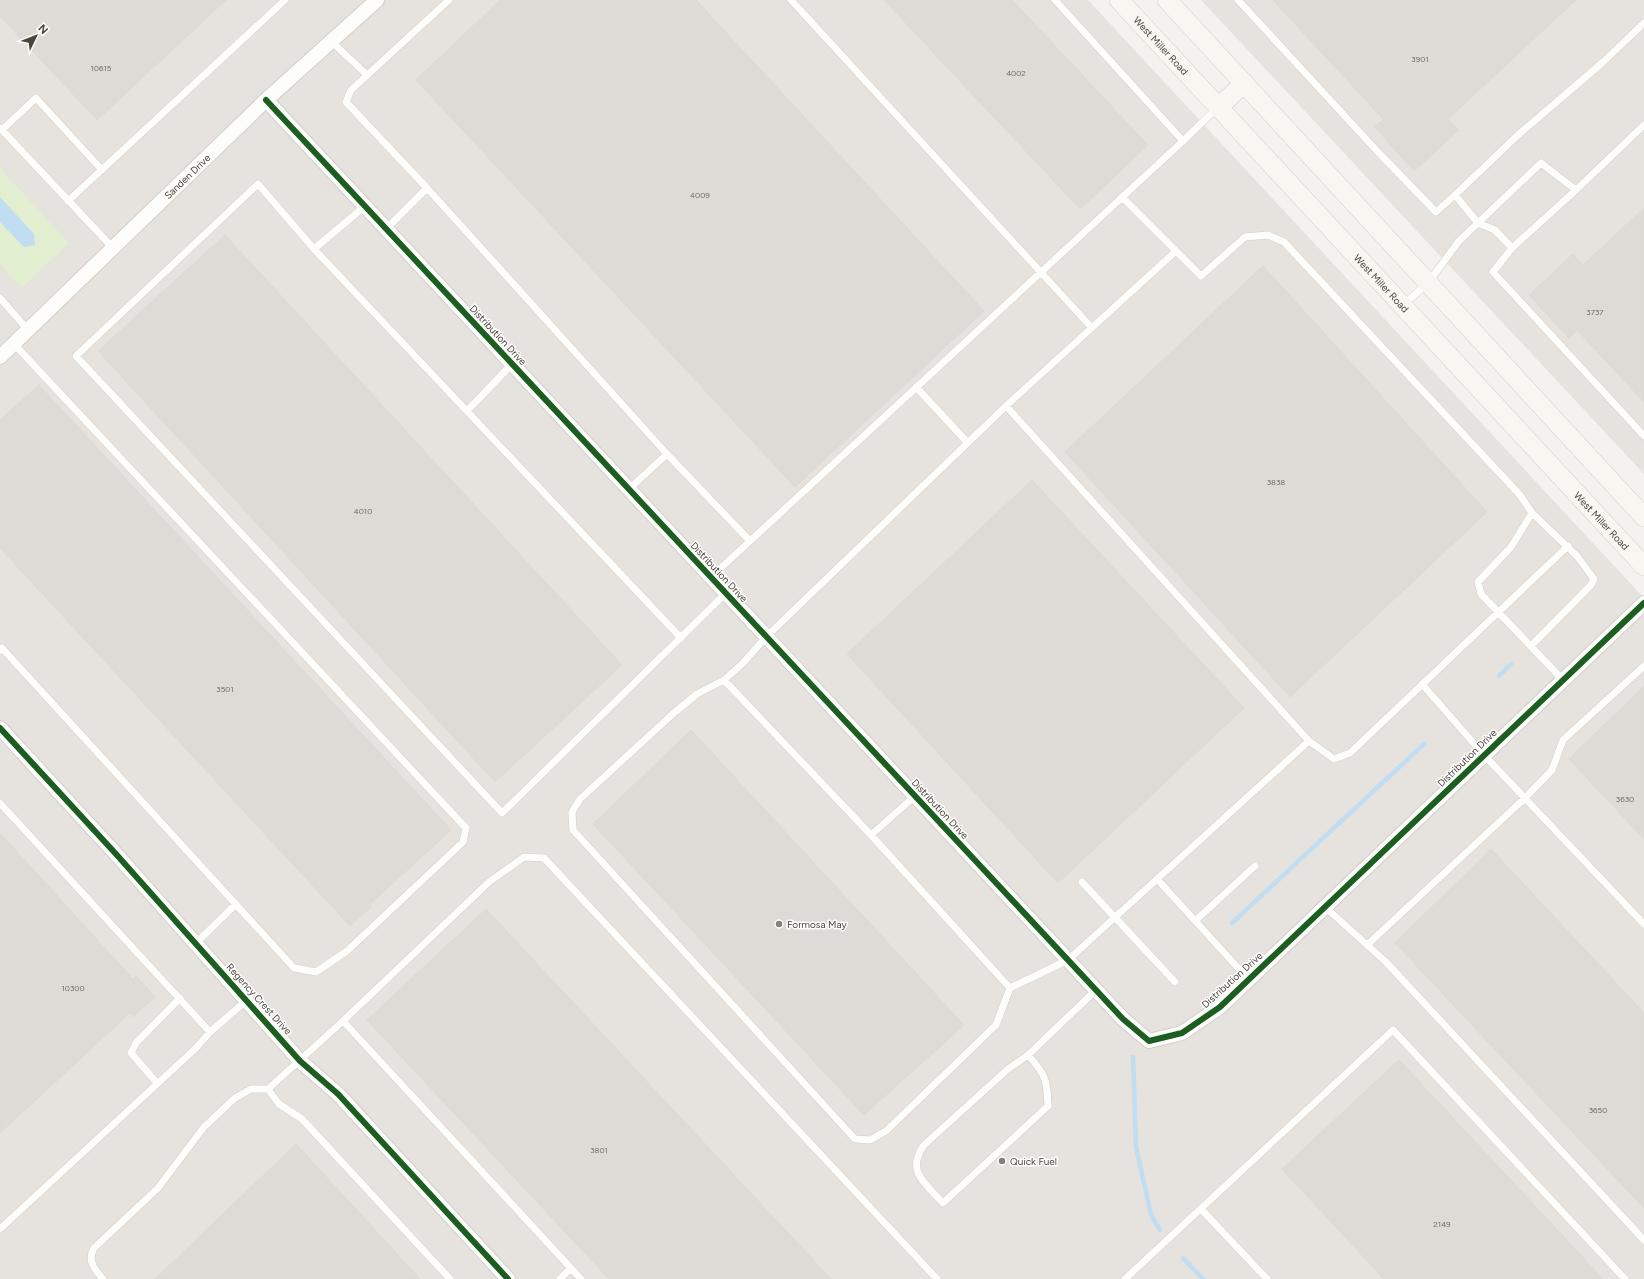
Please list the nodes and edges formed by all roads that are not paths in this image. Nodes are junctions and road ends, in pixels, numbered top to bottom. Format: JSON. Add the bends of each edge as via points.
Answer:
{"nodes":[{"id":1,"x":285,"y":0,"type":"edge"},
{"id":2,"x":377,"y":0,"type":"edge"},
{"id":3,"x":449,"y":0,"type":"edge"},
{"id":4,"x":791,"y":0,"type":"edge"},
{"id":5,"x":1055,"y":0,"type":"edge"},
{"id":6,"x":1119,"y":0,"type":"edge"},
{"id":7,"x":1167,"y":0,"type":"edge"},
{"id":8,"x":1238,"y":0,"type":"edge"},
{"id":9,"x":1644,"y":23,"type":"edge"},
{"id":10,"x":331,"y":41,"type":"junction"},
{"id":11,"x":366,"y":75,"type":"junction"},
{"id":12,"x":1244,"y":83,"type":"junction"},
{"id":13,"x":266,"y":100,"type":"junction"},
{"id":14,"x":1219,"y":107,"type":"junction"},
{"id":15,"x":1644,"y":126,"type":"edge"},
{"id":16,"x":1,"y":129,"type":"edge"},
{"id":17,"x":1182,"y":141,"type":"junction"},
{"id":18,"x":102,"y":170,"type":"junction"},
{"id":19,"x":427,"y":188,"type":"junction"},
{"id":20,"x":1576,"y":190,"type":"junction"},
{"id":21,"x":1455,"y":195,"type":"junction"},
{"id":22,"x":1122,"y":197,"type":"junction"},
{"id":23,"x":68,"y":201,"type":"junction"},
{"id":24,"x":365,"y":206,"type":"junction"},
{"id":25,"x":1478,"y":223,"type":"junction"},
{"id":26,"x":386,"y":229,"type":"junction"},
{"id":27,"x":112,"y":248,"type":"junction"},
{"id":28,"x":1512,"y":248,"type":"junction"},
{"id":29,"x":314,"y":249,"type":"junction"},
{"id":30,"x":1176,"y":252,"type":"junction"},
{"id":31,"x":1040,"y":273,"type":"junction"},
{"id":32,"x":1428,"y":283,"type":"junction"},
{"id":33,"x":0,"y":298,"type":"edge"},
{"id":34,"x":1403,"y":306,"type":"junction"},
{"id":35,"x":1092,"y":328,"type":"junction"},
{"id":36,"x":28,"y":330,"type":"junction"},
{"id":37,"x":14,"y":344,"type":"junction"},
{"id":38,"x":0,"y":357,"type":"edge"},
{"id":39,"x":512,"y":364,"type":"junction"},
{"id":40,"x":916,"y":387,"type":"junction"},
{"id":41,"x":1006,"y":406,"type":"junction"},
{"id":42,"x":467,"y":411,"type":"junction"},
{"id":43,"x":1644,"y":436,"type":"edge"},
{"id":44,"x":967,"y":442,"type":"junction"},
{"id":45,"x":667,"y":454,"type":"junction"},
{"id":46,"x":629,"y":489,"type":"junction"},
{"id":47,"x":1532,"y":513,"type":"junction"},
{"id":48,"x":1644,"y":517,"type":"edge"},
{"id":49,"x":750,"y":542,"type":"junction"},
{"id":50,"x":1568,"y":546,"type":"junction"},
{"id":51,"x":1644,"y":566,"type":"edge"},
{"id":52,"x":711,"y":577,"type":"junction"},
{"id":53,"x":726,"y":593,"type":"junction"},
{"id":54,"x":1644,"y":603,"type":"edge"},
{"id":55,"x":1499,"y":613,"type":"junction"},
{"id":56,"x":766,"y":637,"type":"junction"},
{"id":57,"x":680,"y":638,"type":"junction"},
{"id":58,"x":1531,"y":646,"type":"junction"},
{"id":59,"x":1,"y":648,"type":"edge"},
{"id":60,"x":1644,"y":666,"type":"edge"},
{"id":61,"x":724,"y":680,"type":"junction"},
{"id":62,"x":1563,"y":680,"type":"junction"},
{"id":63,"x":1422,"y":684,"type":"junction"},
{"id":64,"x":0,"y":728,"type":"edge"},
{"id":65,"x":1309,"y":741,"type":"junction"},
{"id":66,"x":1484,"y":755,"type":"junction"},
{"id":67,"x":915,"y":796,"type":"junction"},
{"id":68,"x":1525,"y":798,"type":"junction"},
{"id":69,"x":0,"y":803,"type":"edge"},
{"id":70,"x":871,"y":835,"type":"junction"},
{"id":71,"x":1255,"y":866,"type":"dead end"},
{"id":72,"x":1157,"y":879,"type":"junction"},
{"id":73,"x":1082,"y":882,"type":"dead end"},
{"id":74,"x":236,"y":904,"type":"junction"},
{"id":75,"x":1325,"y":907,"type":"junction"},
{"id":76,"x":1114,"y":917,"type":"junction"},
{"id":77,"x":1195,"y":921,"type":"junction"},
{"id":78,"x":1644,"y":924,"type":"edge"},
{"id":79,"x":196,"y":943,"type":"junction"},
{"id":80,"x":1367,"y":945,"type":"junction"},
{"id":81,"x":1068,"y":960,"type":"junction"},
{"id":82,"x":1249,"y":980,"type":"junction"},
{"id":83,"x":1175,"y":982,"type":"dead end"},
{"id":84,"x":1010,"y":988,"type":"junction"},
{"id":85,"x":1096,"y":990,"type":"junction"},
{"id":86,"x":180,"y":998,"type":"junction"},
{"id":87,"x":247,"y":1000,"type":"junction"},
{"id":88,"x":343,"y":1021,"type":"junction"},
{"id":89,"x":210,"y":1032,"type":"junction"},
{"id":90,"x":1028,"y":1055,"type":"junction"},
{"id":91,"x":300,"y":1062,"type":"junction"},
{"id":92,"x":157,"y":1083,"type":"junction"},
{"id":93,"x":268,"y":1089,"type":"junction"},
{"id":94,"x":1202,"y":1209,"type":"junction"},
{"id":95,"x":0,"y":1229,"type":"edge"},
{"id":96,"x":1644,"y":1240,"type":"edge"},
{"id":97,"x":571,"y":1268,"type":"junction"},
{"id":98,"x":103,"y":1279,"type":"edge"},
{"id":99,"x":450,"y":1279,"type":"edge"},
{"id":100,"x":508,"y":1279,"type":"edge"},
{"id":101,"x":560,"y":1279,"type":"edge"},
{"id":102,"x":582,"y":1279,"type":"edge"},
{"id":103,"x":937,"y":1279,"type":"edge"},
{"id":104,"x":1125,"y":1279,"type":"edge"},
{"id":105,"x":1267,"y":1279,"type":"edge"},
{"id":106,"x":1625,"y":1279,"type":"edge"}],
"edges":[{"from":1,"to":18,"type":"lane"},
{"from":2,"to":10,"type":"street","name":"Sanden Drive"},
{"from":3,"to":11,"type":"lane"},
{"from":4,"to":31,"type":"lane"},
{"from":5,"to":17,"type":"lane"},
{"from":6,"to":14,"type":"main road","name":"West Miller Road"},
{"from":7,"to":12,"type":"main road"},
{"from":8,"to":21,"type":"lane","via":[[1436,212]]},
{"from":9,"to":21,"type":"lane"},
{"from":10,"to":11,"type":"lane"},
{"from":10,"to":13,"type":"street","name":"Sanden Drive"},
{"from":11,"to":19,"type":"lane","via":[[350,90],[346,102]]},
{"from":12,"to":14,"type":"main road"},
{"from":12,"to":32,"type":"main road"},
{"from":13,"to":24,"type":"street","name":"Distribution Drive"},
{"from":13,"to":27,"type":"street","name":"Sanden Drive"},
{"from":14,"to":17,"type":"lane"},
{"from":14,"to":34,"type":"main road","name":"West Miller Road"},
{"from":15,"to":20,"type":"lane"},
{"from":16,"to":18,"type":"lane","via":[[36,98]]},
{"from":16,"to":23,"type":"lane"},
{"from":17,"to":22,"type":"lane"},
{"from":18,"to":23,"type":"lane"},
{"from":19,"to":26,"type":"lane"},
{"from":19,"to":45,"type":"lane"},
{"from":20,"to":25,"type":"lane","via":[[1541,163]]},
{"from":20,"to":28,"type":"lane"},
{"from":21,"to":25,"type":"lane"},
{"from":22,"to":30,"type":"lane"},
{"from":22,"to":31,"type":"lane"},
{"from":23,"to":27,"type":"lane"},
{"from":24,"to":26,"type":"street","name":"Distribution Drive"},
{"from":24,"to":29,"type":"lane"},
{"from":25,"to":28,"type":"lane","via":[[1495,230]]},
{"from":25,"to":32,"type":"lane","via":[[1459,241]]},
{"from":26,"to":39,"type":"street","name":"Distribution Drive"},
{"from":27,"to":36,"type":"street","name":"Sanden Drive"},
{"from":28,"to":43,"type":"lane","via":[[1493,272]]},
{"from":29,"to":42,"type":"lane"},
{"from":29,"to":57,"type":"lane","via":[[258,184],[76,356],[502,813]]},
{"from":30,"to":35,"type":"lane"},
{"from":30,"to":47,"type":"lane","via":[[1201,276],[1245,237],[1268,235],[1284,242],[1520,495]]},
{"from":31,"to":35,"type":"lane"},
{"from":31,"to":40,"type":"lane"},
{"from":32,"to":34,"type":"lane"},
{"from":32,"to":48,"type":"main road"},
{"from":33,"to":36,"type":"lane"},
{"from":34,"to":51,"type":"main road","name":"West Miller Road"},
{"from":35,"to":41,"type":"lane"},
{"from":36,"to":37,"type":"street","name":"Sanden Drive"},
{"from":37,"to":38,"type":"street","name":"Sanden Drive"},
{"from":37,"to":74,"type":"lane","via":[[466,828],[463,842],[348,951],[316,972],[294,968]]},
{"from":39,"to":42,"type":"lane"},
{"from":39,"to":46,"type":"street","name":"Distribution Drive"},
{"from":40,"to":44,"type":"lane"},
{"from":40,"to":49,"type":"lane"},
{"from":41,"to":44,"type":"lane"},
{"from":41,"to":65,"type":"lane"},
{"from":42,"to":57,"type":"lane"},
{"from":44,"to":56,"type":"lane"},
{"from":45,"to":46,"type":"lane"},
{"from":45,"to":49,"type":"lane"},
{"from":46,"to":52,"type":"street","name":"Distribution Drive"},
{"from":47,"to":50,"type":"lane"},
{"from":47,"to":55,"type":"lane","via":[[1511,546],[1478,582],[1481,594]]},
{"from":49,"to":52,"type":"lane"},
{"from":50,"to":55,"type":"lane"},
{"from":50,"to":58,"type":"lane","via":[[1594,578],[1591,585]]},
{"from":52,"to":53,"type":"street","name":"Distribution Drive"},
{"from":53,"to":56,"type":"street","name":"Distribution Drive"},
{"from":53,"to":57,"type":"lane"},
{"from":54,"to":62,"type":"street","name":"Distribution Drive"},
{"from":55,"to":58,"type":"lane"},
{"from":55,"to":63,"type":"lane"},
{"from":56,"to":61,"type":"lane"},
{"from":56,"to":67,"type":"street","name":"Distribution Drive"},
{"from":58,"to":62,"type":"lane"},
{"from":59,"to":74,"type":"lane"},
{"from":60,"to":68,"type":"lane","via":[[1563,740],[1552,770]]},
{"from":61,"to":70,"type":"lane"},
{"from":61,"to":84,"type":"lane","via":[[696,694],[580,798],[572,812],[573,830],[855,1139],[870,1140],[886,1132],[996,1025]]},
{"from":62,"to":66,"type":"street","name":"Distribution Drive"},
{"from":63,"to":65,"type":"lane","via":[[1350,753],[1334,759]]},
{"from":63,"to":66,"type":"lane"},
{"from":64,"to":79,"type":"street","name":"Regency Crest Drive"},
{"from":65,"to":72,"type":"lane"},
{"from":66,"to":68,"type":"lane"},
{"from":66,"to":75,"type":"street","name":"Distribution Drive"},
{"from":67,"to":70,"type":"lane"},
{"from":67,"to":81,"type":"street","name":"Distribution Drive"},
{"from":68,"to":78,"type":"lane"},
{"from":68,"to":80,"type":"lane"},
{"from":69,"to":86,"type":"lane"},
{"from":70,"to":84,"type":"lane"},
{"from":71,"to":77,"type":"lane"},
{"from":72,"to":76,"type":"lane"},
{"from":72,"to":77,"type":"lane"},
{"from":73,"to":76,"type":"lane"},
{"from":74,"to":79,"type":"lane"},
{"from":75,"to":80,"type":"lane"},
{"from":75,"to":82,"type":"street","name":"Distribution Drive"},
{"from":76,"to":81,"type":"lane"},
{"from":76,"to":83,"type":"lane"},
{"from":77,"to":82,"type":"lane"},
{"from":79,"to":87,"type":"street","name":"Regency Crest Drive"},
{"from":80,"to":96,"type":"lane","via":[[1386,962]]},
{"from":81,"to":84,"type":"lane"},
{"from":81,"to":85,"type":"street","name":"Distribution Drive"},
{"from":82,"to":85,"type":"street","name":"Distribution Drive","via":[[1220,1007],[1182,1033],[1149,1041],[1123,1019]]},
{"from":85,"to":90,"type":"lane"},
{"from":86,"to":89,"type":"lane"},
{"from":86,"to":92,"type":"lane","via":[[132,1048],[131,1053]]},
{"from":87,"to":89,"type":"lane"},
{"from":87,"to":91,"type":"street","name":"Regency Crest Drive"},
{"from":88,"to":91,"type":"lane"},
{"from":88,"to":97,"type":"lane"},
{"from":88,"to":103,"type":"lane","via":[[489,882],[524,857],[544,858]]},
{"from":89,"to":92,"type":"lane"},
{"from":90,"to":90,"type":"lane","via":[[1008,1069],[924,1145],[919,1153],[916,1170],[943,1203],[1048,1106],[1044,1074]]},
{"from":91,"to":93,"type":"lane"},
{"from":91,"to":100,"type":"street","name":"Regency Crest Drive","via":[[338,1094]]},
{"from":92,"to":95,"type":"lane"},
{"from":93,"to":98,"type":"lane","via":[[251,1089],[230,1103],[204,1127],[158,1188],[94,1248],[90,1255],[92,1263]]},
{"from":93,"to":99,"type":"lane","via":[[279,1104],[302,1119]]},
{"from":94,"to":104,"type":"lane"},
{"from":94,"to":105,"type":"lane"},
{"from":94,"to":106,"type":"lane","via":[[1393,1030]]},
{"from":97,"to":101,"type":"lane"},
{"from":97,"to":102,"type":"lane"}]}
